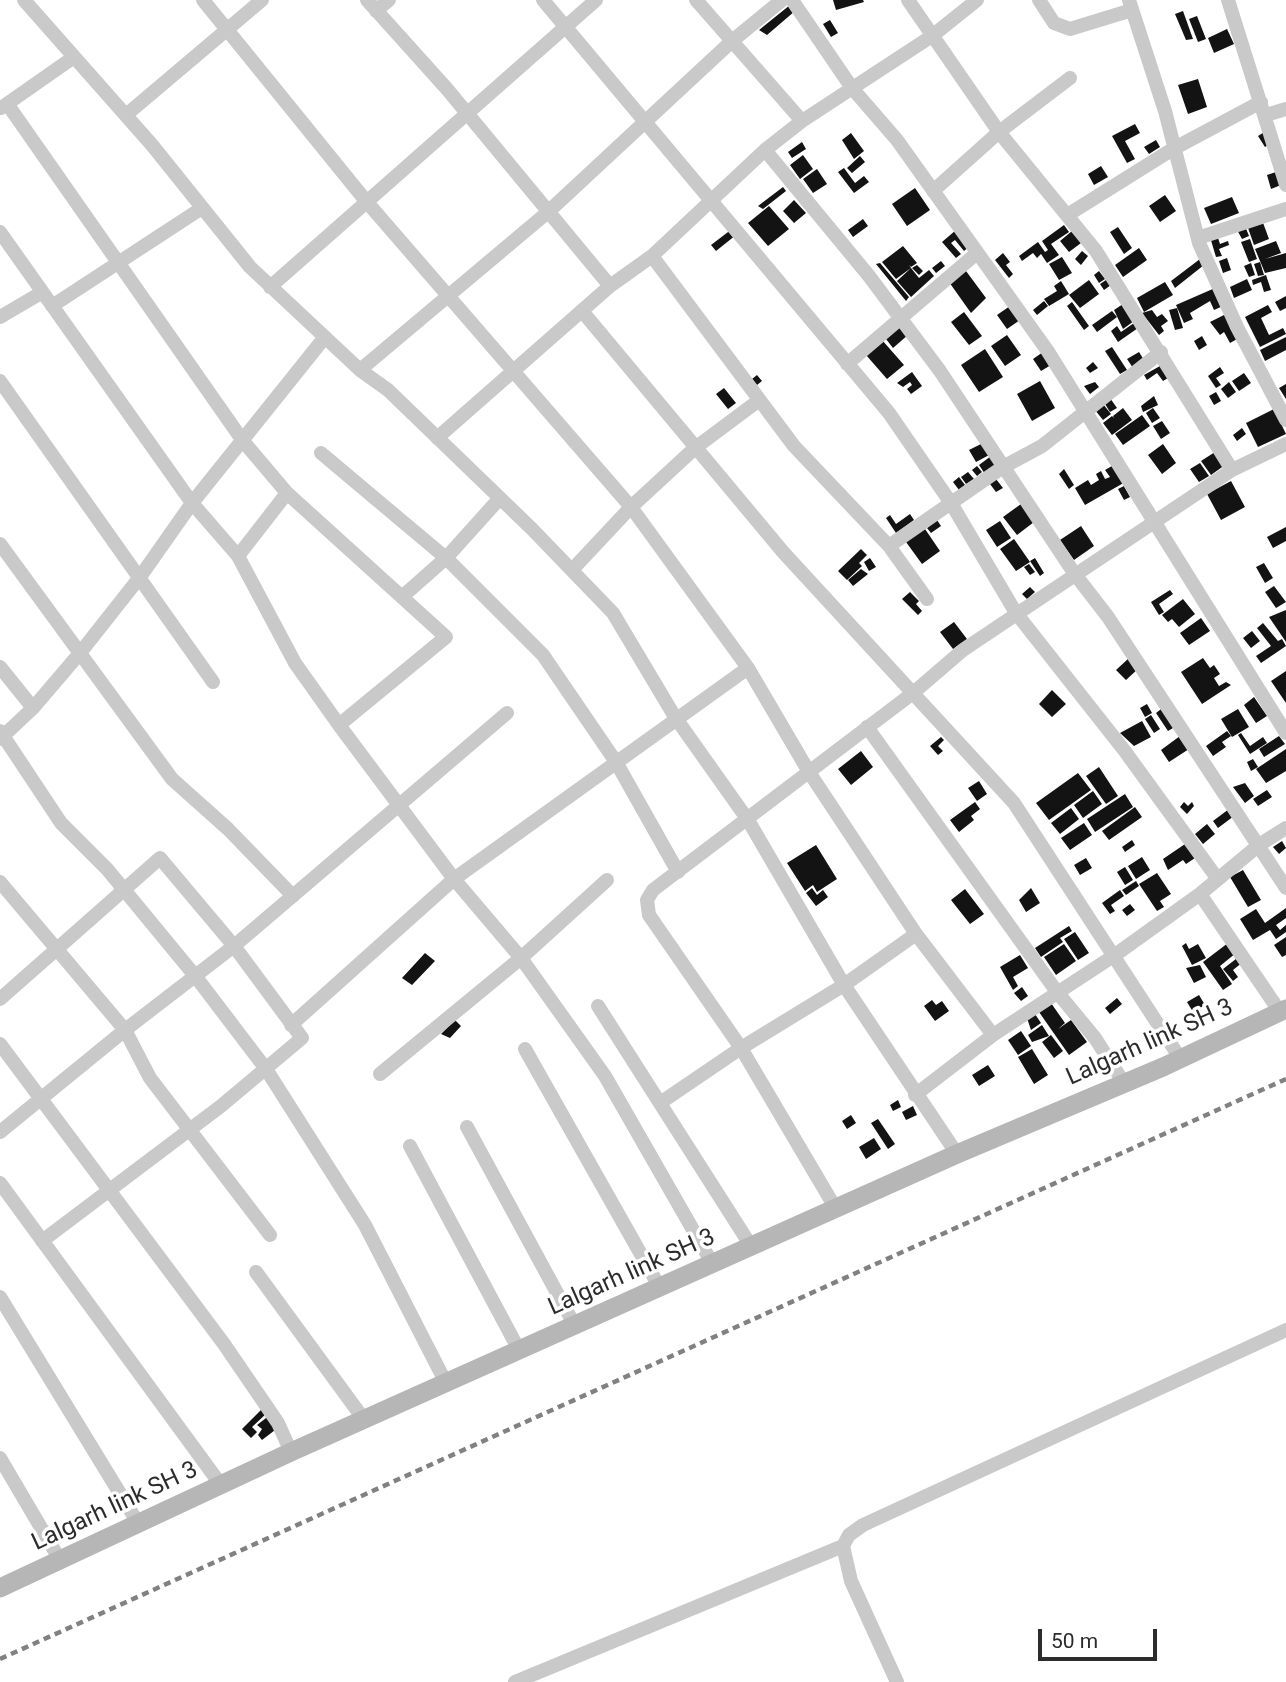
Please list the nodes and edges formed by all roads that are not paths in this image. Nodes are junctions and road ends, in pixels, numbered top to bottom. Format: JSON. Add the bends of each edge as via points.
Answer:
{"nodes":[{"id":1,"x":24,"y":0,"type":"edge"},
{"id":2,"x":203,"y":0,"type":"edge"},
{"id":3,"x":262,"y":0,"type":"edge"},
{"id":4,"x":389,"y":0,"type":"edge"},
{"id":5,"x":543,"y":0,"type":"edge"},
{"id":6,"x":596,"y":0,"type":"edge"},
{"id":7,"x":696,"y":0,"type":"edge"},
{"id":8,"x":782,"y":0,"type":"edge"},
{"id":9,"x":792,"y":0,"type":"edge"},
{"id":10,"x":908,"y":0,"type":"edge"},
{"id":11,"x":977,"y":0,"type":"edge"},
{"id":12,"x":1039,"y":0,"type":"edge"},
{"id":13,"x":1228,"y":0,"type":"edge"},
{"id":14,"x":1131,"y":5,"type":"edge"},
{"id":15,"x":372,"y":6,"type":"edge"},
{"id":16,"x":567,"y":26,"type":"junction"},
{"id":17,"x":229,"y":30,"type":"junction"},
{"id":18,"x":932,"y":36,"type":"junction"},
{"id":19,"x":732,"y":41,"type":"junction"},
{"id":20,"x":74,"y":57,"type":"junction"},
{"id":21,"x":1070,"y":78,"type":"dead end"},
{"id":22,"x":852,"y":88,"type":"junction"},
{"id":23,"x":4,"y":107,"type":"edge"},
{"id":24,"x":1264,"y":109,"type":"junction"},
{"id":25,"x":1286,"y":109,"type":"edge"},
{"id":26,"x":126,"y":115,"type":"junction"},
{"id":27,"x":468,"y":115,"type":"junction"},
{"id":28,"x":645,"y":121,"type":"junction"},
{"id":29,"x":802,"y":121,"type":"junction"},
{"id":30,"x":999,"y":132,"type":"junction"},
{"id":31,"x":1173,"y":149,"type":"junction"},
{"id":32,"x":765,"y":150,"type":"junction"},
{"id":33,"x":1286,"y":185,"type":"edge"},
{"id":34,"x":933,"y":191,"type":"junction"},
{"id":35,"x":366,"y":201,"type":"junction"},
{"id":36,"x":711,"y":202,"type":"junction"},
{"id":37,"x":202,"y":208,"type":"junction"},
{"id":38,"x":1286,"y":209,"type":"edge"},
{"id":39,"x":548,"y":212,"type":"junction"},
{"id":40,"x":1069,"y":214,"type":"junction"},
{"id":41,"x":0,"y":232,"type":"edge"},
{"id":42,"x":1198,"y":238,"type":"junction"},
{"id":43,"x":978,"y":253,"type":"junction"},
{"id":44,"x":652,"y":256,"type":"junction"},
{"id":45,"x":117,"y":264,"type":"junction"},
{"id":46,"x":610,"y":286,"type":"junction"},
{"id":47,"x":270,"y":287,"type":"junction"},
{"id":48,"x":41,"y":293,"type":"junction"},
{"id":49,"x":449,"y":294,"type":"junction"},
{"id":50,"x":52,"y":306,"type":"junction"},
{"id":51,"x":582,"y":311,"type":"junction"},
{"id":52,"x":0,"y":317,"type":"edge"},
{"id":53,"x":901,"y":319,"type":"junction"},
{"id":54,"x":325,"y":337,"type":"junction"},
{"id":55,"x":1161,"y":352,"type":"junction"},
{"id":56,"x":846,"y":364,"type":"junction"},
{"id":57,"x":360,"y":370,"type":"junction"},
{"id":58,"x":511,"y":372,"type":"junction"},
{"id":59,"x":0,"y":381,"type":"edge"},
{"id":60,"x":758,"y":401,"type":"junction"},
{"id":61,"x":1084,"y":410,"type":"junction"},
{"id":62,"x":1286,"y":420,"type":"edge"},
{"id":63,"x":437,"y":438,"type":"junction"},
{"id":64,"x":243,"y":441,"type":"junction"},
{"id":65,"x":1286,"y":444,"type":"edge"},
{"id":66,"x":695,"y":448,"type":"junction"},
{"id":67,"x":321,"y":453,"type":"dead end"},
{"id":68,"x":1003,"y":467,"type":"junction"},
{"id":69,"x":1232,"y":470,"type":"junction"},
{"id":70,"x":287,"y":493,"type":"junction"},
{"id":71,"x":500,"y":498,"type":"junction"},
{"id":72,"x":192,"y":503,"type":"junction"},
{"id":73,"x":951,"y":503,"type":"junction"},
{"id":74,"x":631,"y":507,"type":"junction"},
{"id":75,"x":1154,"y":520,"type":"junction"},
{"id":76,"x":0,"y":544,"type":"edge"},
{"id":77,"x":889,"y":546,"type":"junction"},
{"id":78,"x":238,"y":556,"type":"junction"},
{"id":79,"x":446,"y":558,"type":"junction"},
{"id":80,"x":572,"y":570,"type":"junction"},
{"id":81,"x":1074,"y":573,"type":"junction"},
{"id":82,"x":140,"y":578,"type":"junction"},
{"id":83,"x":403,"y":596,"type":"junction"},
{"id":84,"x":927,"y":599,"type":"dead end"},
{"id":85,"x":1016,"y":613,"type":"junction"},
{"id":86,"x":80,"y":653,"type":"junction"},
{"id":87,"x":0,"y":667,"type":"edge"},
{"id":88,"x":748,"y":668,"type":"junction"},
{"id":89,"x":213,"y":682,"type":"dead end"},
{"id":90,"x":913,"y":693,"type":"junction"},
{"id":91,"x":33,"y":708,"type":"junction"},
{"id":92,"x":507,"y":713,"type":"dead end"},
{"id":93,"x":675,"y":717,"type":"junction"},
{"id":94,"x":339,"y":725,"type":"junction"},
{"id":95,"x":867,"y":727,"type":"junction"},
{"id":96,"x":1286,"y":733,"type":"edge"},
{"id":97,"x":1,"y":735,"type":"edge"},
{"id":98,"x":616,"y":762,"type":"junction"},
{"id":99,"x":809,"y":772,"type":"junction"},
{"id":100,"x":399,"y":807,"type":"junction"},
{"id":101,"x":748,"y":820,"type":"junction"},
{"id":102,"x":1286,"y":828,"type":"edge"},
{"id":103,"x":1259,"y":845,"type":"junction"},
{"id":104,"x":678,"y":872,"type":"junction"},
{"id":105,"x":1217,"y":878,"type":"junction"},
{"id":106,"x":454,"y":879,"type":"junction"},
{"id":107,"x":607,"y":880,"type":"dead end"},
{"id":108,"x":0,"y":882,"type":"edge"},
{"id":109,"x":1286,"y":888,"type":"edge"},
{"id":110,"x":125,"y":892,"type":"junction"},
{"id":111,"x":1200,"y":894,"type":"junction"},
{"id":112,"x":293,"y":897,"type":"junction"},
{"id":113,"x":916,"y":934,"type":"junction"},
{"id":114,"x":234,"y":946,"type":"junction"},
{"id":115,"x":57,"y":949,"type":"junction"},
{"id":116,"x":1115,"y":955,"type":"junction"},
{"id":117,"x":521,"y":958,"type":"junction"},
{"id":118,"x":196,"y":977,"type":"junction"},
{"id":119,"x":844,"y":985,"type":"junction"},
{"id":120,"x":1057,"y":992,"type":"junction"},
{"id":121,"x":0,"y":999,"type":"edge"},
{"id":122,"x":598,"y":1006,"type":"dead end"},
{"id":123,"x":1283,"y":1010,"type":"edge"},
{"id":124,"x":291,"y":1025,"type":"junction"},
{"id":125,"x":125,"y":1030,"type":"junction"},
{"id":126,"x":993,"y":1035,"type":"junction"},
{"id":127,"x":0,"y":1044,"type":"edge"},
{"id":128,"x":741,"y":1048,"type":"junction"},
{"id":129,"x":525,"y":1049,"type":"dead end"},
{"id":130,"x":1180,"y":1058,"type":"junction"},
{"id":131,"x":266,"y":1069,"type":"junction"},
{"id":132,"x":380,"y":1074,"type":"dead end"},
{"id":133,"x":1124,"y":1083,"type":"junction"},
{"id":134,"x":915,"y":1094,"type":"junction"},
{"id":135,"x":42,"y":1099,"type":"junction"},
{"id":136,"x":660,"y":1103,"type":"junction"},
{"id":137,"x":467,"y":1127,"type":"dead end"},
{"id":138,"x":190,"y":1130,"type":"junction"},
{"id":139,"x":0,"y":1132,"type":"edge"},
{"id":140,"x":410,"y":1146,"type":"dead end"},
{"id":141,"x":957,"y":1154,"type":"junction"},
{"id":142,"x":0,"y":1184,"type":"edge"},
{"id":143,"x":111,"y":1191,"type":"junction"},
{"id":144,"x":836,"y":1209,"type":"junction"},
{"id":145,"x":270,"y":1235,"type":"dead end"},
{"id":146,"x":42,"y":1241,"type":"junction"},
{"id":147,"x":751,"y":1246,"type":"junction"},
{"id":148,"x":712,"y":1263,"type":"junction"},
{"id":149,"x":256,"y":1272,"type":"dead end"},
{"id":150,"x":660,"y":1288,"type":"junction"},
{"id":151,"x":0,"y":1297,"type":"edge"},
{"id":152,"x":575,"y":1326,"type":"junction"},
{"id":153,"x":1286,"y":1330,"type":"edge"},
{"id":154,"x":519,"y":1350,"type":"junction"},
{"id":155,"x":446,"y":1383,"type":"junction"},
{"id":156,"x":365,"y":1421,"type":"junction"},
{"id":157,"x":291,"y":1452,"type":"junction"},
{"id":158,"x":0,"y":1458,"type":"edge"},
{"id":159,"x":221,"y":1485,"type":"junction"},
{"id":160,"x":138,"y":1523,"type":"junction"},
{"id":161,"x":843,"y":1546,"type":"junction"},
{"id":162,"x":60,"y":1560,"type":"junction"},
{"id":163,"x":0,"y":1588,"type":"edge"},
{"id":164,"x":893,"y":1680,"type":"edge"},
{"id":165,"x":515,"y":1682,"type":"edge"}],
"edges":[{"from":1,"to":20,"type":"street"},
{"from":2,"to":17,"type":"street"},
{"from":3,"to":17,"type":"street"},
{"from":4,"to":15,"type":"street"},
{"from":5,"to":16,"type":"street"},
{"from":6,"to":16,"type":"street"},
{"from":7,"to":19,"type":"street"},
{"from":8,"to":19,"type":"street"},
{"from":9,"to":22,"type":"street"},
{"from":10,"to":18,"type":"street"},
{"from":11,"to":18,"type":"street"},
{"from":12,"to":14,"type":"street","via":[[1054,23],[1070,29]]},
{"from":13,"to":24,"type":"street"},
{"from":14,"to":31,"type":"street"},
{"from":15,"to":27,"type":"street"},
{"from":16,"to":27,"type":"street"},
{"from":16,"to":28,"type":"street"},
{"from":17,"to":26,"type":"street"},
{"from":17,"to":35,"type":"street"},
{"from":18,"to":22,"type":"street"},
{"from":18,"to":30,"type":"street"},
{"from":19,"to":28,"type":"street"},
{"from":19,"to":29,"type":"street"},
{"from":20,"to":23,"type":"street"},
{"from":20,"to":26,"type":"street"},
{"from":21,"to":30,"type":"street"},
{"from":22,"to":29,"type":"street"},
{"from":22,"to":34,"type":"street"},
{"from":23,"to":45,"type":"street"},
{"from":24,"to":25,"type":"street"},
{"from":24,"to":31,"type":"street"},
{"from":24,"to":33,"type":"street"},
{"from":26,"to":37,"type":"street"},
{"from":27,"to":35,"type":"street"},
{"from":27,"to":39,"type":"street"},
{"from":28,"to":36,"type":"street"},
{"from":28,"to":39,"type":"street"},
{"from":29,"to":32,"type":"street"},
{"from":30,"to":34,"type":"street"},
{"from":30,"to":40,"type":"street"},
{"from":31,"to":40,"type":"street"},
{"from":31,"to":42,"type":"street"},
{"from":32,"to":36,"type":"street"},
{"from":32,"to":53,"type":"street"},
{"from":34,"to":43,"type":"street"},
{"from":35,"to":47,"type":"street"},
{"from":35,"to":49,"type":"street"},
{"from":36,"to":44,"type":"street"},
{"from":36,"to":56,"type":"street"},
{"from":37,"to":45,"type":"street"},
{"from":37,"to":47,"type":"street"},
{"from":38,"to":42,"type":"street"},
{"from":39,"to":46,"type":"street"},
{"from":39,"to":49,"type":"street"},
{"from":40,"to":55,"type":"street"},
{"from":41,"to":48,"type":"street"},
{"from":42,"to":62,"type":"street","via":[[1237,327]]},
{"from":43,"to":53,"type":"street"},
{"from":43,"to":61,"type":"street"},
{"from":44,"to":46,"type":"street"},
{"from":44,"to":60,"type":"street"},
{"from":45,"to":50,"type":"street"},
{"from":45,"to":64,"type":"street"},
{"from":46,"to":51,"type":"street"},
{"from":47,"to":54,"type":"street"},
{"from":48,"to":50,"type":"street"},
{"from":48,"to":52,"type":"street"},
{"from":49,"to":57,"type":"street"},
{"from":49,"to":58,"type":"street"},
{"from":50,"to":72,"type":"street"},
{"from":51,"to":58,"type":"street"},
{"from":51,"to":66,"type":"street"},
{"from":53,"to":56,"type":"street"},
{"from":53,"to":68,"type":"street"},
{"from":54,"to":57,"type":"street"},
{"from":54,"to":64,"type":"street"},
{"from":55,"to":61,"type":"street"},
{"from":55,"to":69,"type":"street"},
{"from":56,"to":73,"type":"street","via":[[889,413]]},
{"from":57,"to":63,"type":"street","via":[[388,390]]},
{"from":58,"to":63,"type":"street"},
{"from":58,"to":74,"type":"street"},
{"from":59,"to":82,"type":"street"},
{"from":60,"to":66,"type":"street"},
{"from":60,"to":77,"type":"street"},
{"from":61,"to":68,"type":"street","via":[[1042,446]]},
{"from":61,"to":75,"type":"street"},
{"from":63,"to":71,"type":"street"},
{"from":64,"to":70,"type":"street"},
{"from":64,"to":72,"type":"street"},
{"from":65,"to":69,"type":"street"},
{"from":66,"to":74,"type":"street"},
{"from":66,"to":90,"type":"street"},
{"from":67,"to":79,"type":"street"},
{"from":68,"to":73,"type":"street"},
{"from":68,"to":81,"type":"street"},
{"from":69,"to":75,"type":"street"},
{"from":70,"to":78,"type":"street"},
{"from":70,"to":83,"type":"street"},
{"from":71,"to":79,"type":"street"},
{"from":71,"to":80,"type":"street"},
{"from":72,"to":78,"type":"street"},
{"from":72,"to":82,"type":"street"},
{"from":73,"to":77,"type":"street"},
{"from":73,"to":85,"type":"street"},
{"from":74,"to":80,"type":"street"},
{"from":74,"to":88,"type":"street"},
{"from":75,"to":81,"type":"street"},
{"from":75,"to":96,"type":"street"},
{"from":76,"to":86,"type":"street"},
{"from":77,"to":84,"type":"street"},
{"from":78,"to":94,"type":"street","via":[[295,663]]},
{"from":79,"to":83,"type":"street"},
{"from":79,"to":98,"type":"street","via":[[543,655]]},
{"from":80,"to":93,"type":"street","via":[[613,613]]},
{"from":81,"to":85,"type":"street"},
{"from":81,"to":103,"type":"street"},
{"from":82,"to":86,"type":"street"},
{"from":82,"to":89,"type":"street"},
{"from":83,"to":94,"type":"street","via":[[446,637]]},
{"from":85,"to":90,"type":"street"},
{"from":85,"to":105,"type":"street"},
{"from":86,"to":91,"type":"street"},
{"from":86,"to":112,"type":"street","via":[[172,779]]},
{"from":87,"to":91,"type":"street"},
{"from":88,"to":93,"type":"street"},
{"from":88,"to":99,"type":"street"},
{"from":90,"to":95,"type":"street"},
{"from":90,"to":116,"type":"street","via":[[1014,803]]},
{"from":91,"to":97,"type":"street"},
{"from":92,"to":100,"type":"street"},
{"from":93,"to":98,"type":"street"},
{"from":93,"to":101,"type":"street"},
{"from":94,"to":100,"type":"street"},
{"from":95,"to":99,"type":"street"},
{"from":95,"to":120,"type":"street"},
{"from":97,"to":110,"type":"street","via":[[61,823]]},
{"from":98,"to":104,"type":"street"},
{"from":98,"to":106,"type":"street"},
{"from":99,"to":101,"type":"street"},
{"from":99,"to":113,"type":"street"},
{"from":100,"to":106,"type":"street"},
{"from":100,"to":112,"type":"street"},
{"from":101,"to":104,"type":"street"},
{"from":101,"to":119,"type":"street"},
{"from":102,"to":103,"type":"street"},
{"from":103,"to":105,"type":"street"},
{"from":103,"to":109,"type":"street"},
{"from":104,"to":128,"type":"street","via":[[653,890],[647,900],[649,915]]},
{"from":105,"to":111,"type":"street"},
{"from":106,"to":117,"type":"street"},
{"from":106,"to":124,"type":"street"},
{"from":107,"to":117,"type":"street"},
{"from":108,"to":115,"type":"street"},
{"from":110,"to":114,"type":"street","via":[[160,858]]},
{"from":110,"to":115,"type":"street"},
{"from":110,"to":118,"type":"street"},
{"from":111,"to":116,"type":"street"},
{"from":111,"to":123,"type":"street"},
{"from":112,"to":114,"type":"street"},
{"from":113,"to":119,"type":"street"},
{"from":113,"to":126,"type":"street"},
{"from":114,"to":118,"type":"street"},
{"from":114,"to":124,"type":"street"},
{"from":115,"to":121,"type":"street"},
{"from":115,"to":125,"type":"street"},
{"from":116,"to":120,"type":"street"},
{"from":116,"to":130,"type":"street"},
{"from":117,"to":132,"type":"street"},
{"from":117,"to":148,"type":"street","via":[[605,1076]]},
{"from":118,"to":125,"type":"street"},
{"from":118,"to":131,"type":"street"},
{"from":119,"to":128,"type":"street"},
{"from":119,"to":134,"type":"street"},
{"from":120,"to":126,"type":"street"},
{"from":120,"to":133,"type":"street"},
{"from":122,"to":136,"type":"street"},
{"from":123,"to":130,"type":"street","name":"Lalgarh link SH 3"},
{"from":124,"to":131,"type":"street","via":[[302,1038]]},
{"from":125,"to":135,"type":"street"},
{"from":125,"to":138,"type":"street","via":[[150,1078]]},
{"from":126,"to":134,"type":"street"},
{"from":127,"to":135,"type":"street"},
{"from":128,"to":136,"type":"street"},
{"from":128,"to":144,"type":"street"},
{"from":129,"to":150,"type":"street"},
{"from":130,"to":133,"type":"street","name":"Lalgarh link SH 3"},
{"from":131,"to":138,"type":"street"},
{"from":131,"to":155,"type":"street","via":[[365,1225]]},
{"from":133,"to":141,"type":"street","name":"Lalgarh link SH 3"},
{"from":134,"to":141,"type":"street"},
{"from":135,"to":139,"type":"street"},
{"from":135,"to":143,"type":"street"},
{"from":136,"to":147,"type":"street"},
{"from":137,"to":152,"type":"street"},
{"from":138,"to":143,"type":"street"},
{"from":138,"to":145,"type":"street"},
{"from":140,"to":154,"type":"street"},
{"from":141,"to":144,"type":"street","name":"Lalgarh link SH 3"},
{"from":142,"to":146,"type":"street"},
{"from":143,"to":146,"type":"street"},
{"from":143,"to":157,"type":"street","via":[[224,1344],[278,1423]]},
{"from":144,"to":147,"type":"street","name":"Lalgarh link SH 3"},
{"from":146,"to":159,"type":"street"},
{"from":147,"to":148,"type":"street","name":"Lalgarh link SH 3"},
{"from":148,"to":150,"type":"street","name":"Lalgarh link SH 3"},
{"from":149,"to":156,"type":"street"},
{"from":150,"to":152,"type":"street","name":"Lalgarh link SH 3"},
{"from":151,"to":160,"type":"street"},
{"from":152,"to":154,"type":"street","name":"Lalgarh link SH 3"},
{"from":153,"to":161,"type":"street","via":[[863,1525]]},
{"from":154,"to":155,"type":"street","name":"Lalgarh link SH 3"},
{"from":155,"to":156,"type":"street","name":"Lalgarh link SH 3"},
{"from":156,"to":157,"type":"street","name":"Lalgarh link SH 3"},
{"from":157,"to":159,"type":"street","name":"Lalgarh link SH 3"},
{"from":158,"to":162,"type":"street"},
{"from":159,"to":160,"type":"street","name":"Lalgarh link SH 3"},
{"from":160,"to":162,"type":"street","name":"Lalgarh link SH 3"},
{"from":161,"to":164,"type":"street","via":[[851,1581]]},
{"from":161,"to":165,"type":"street"},
{"from":162,"to":163,"type":"street","name":"Lalgarh link SH 3"}]}
